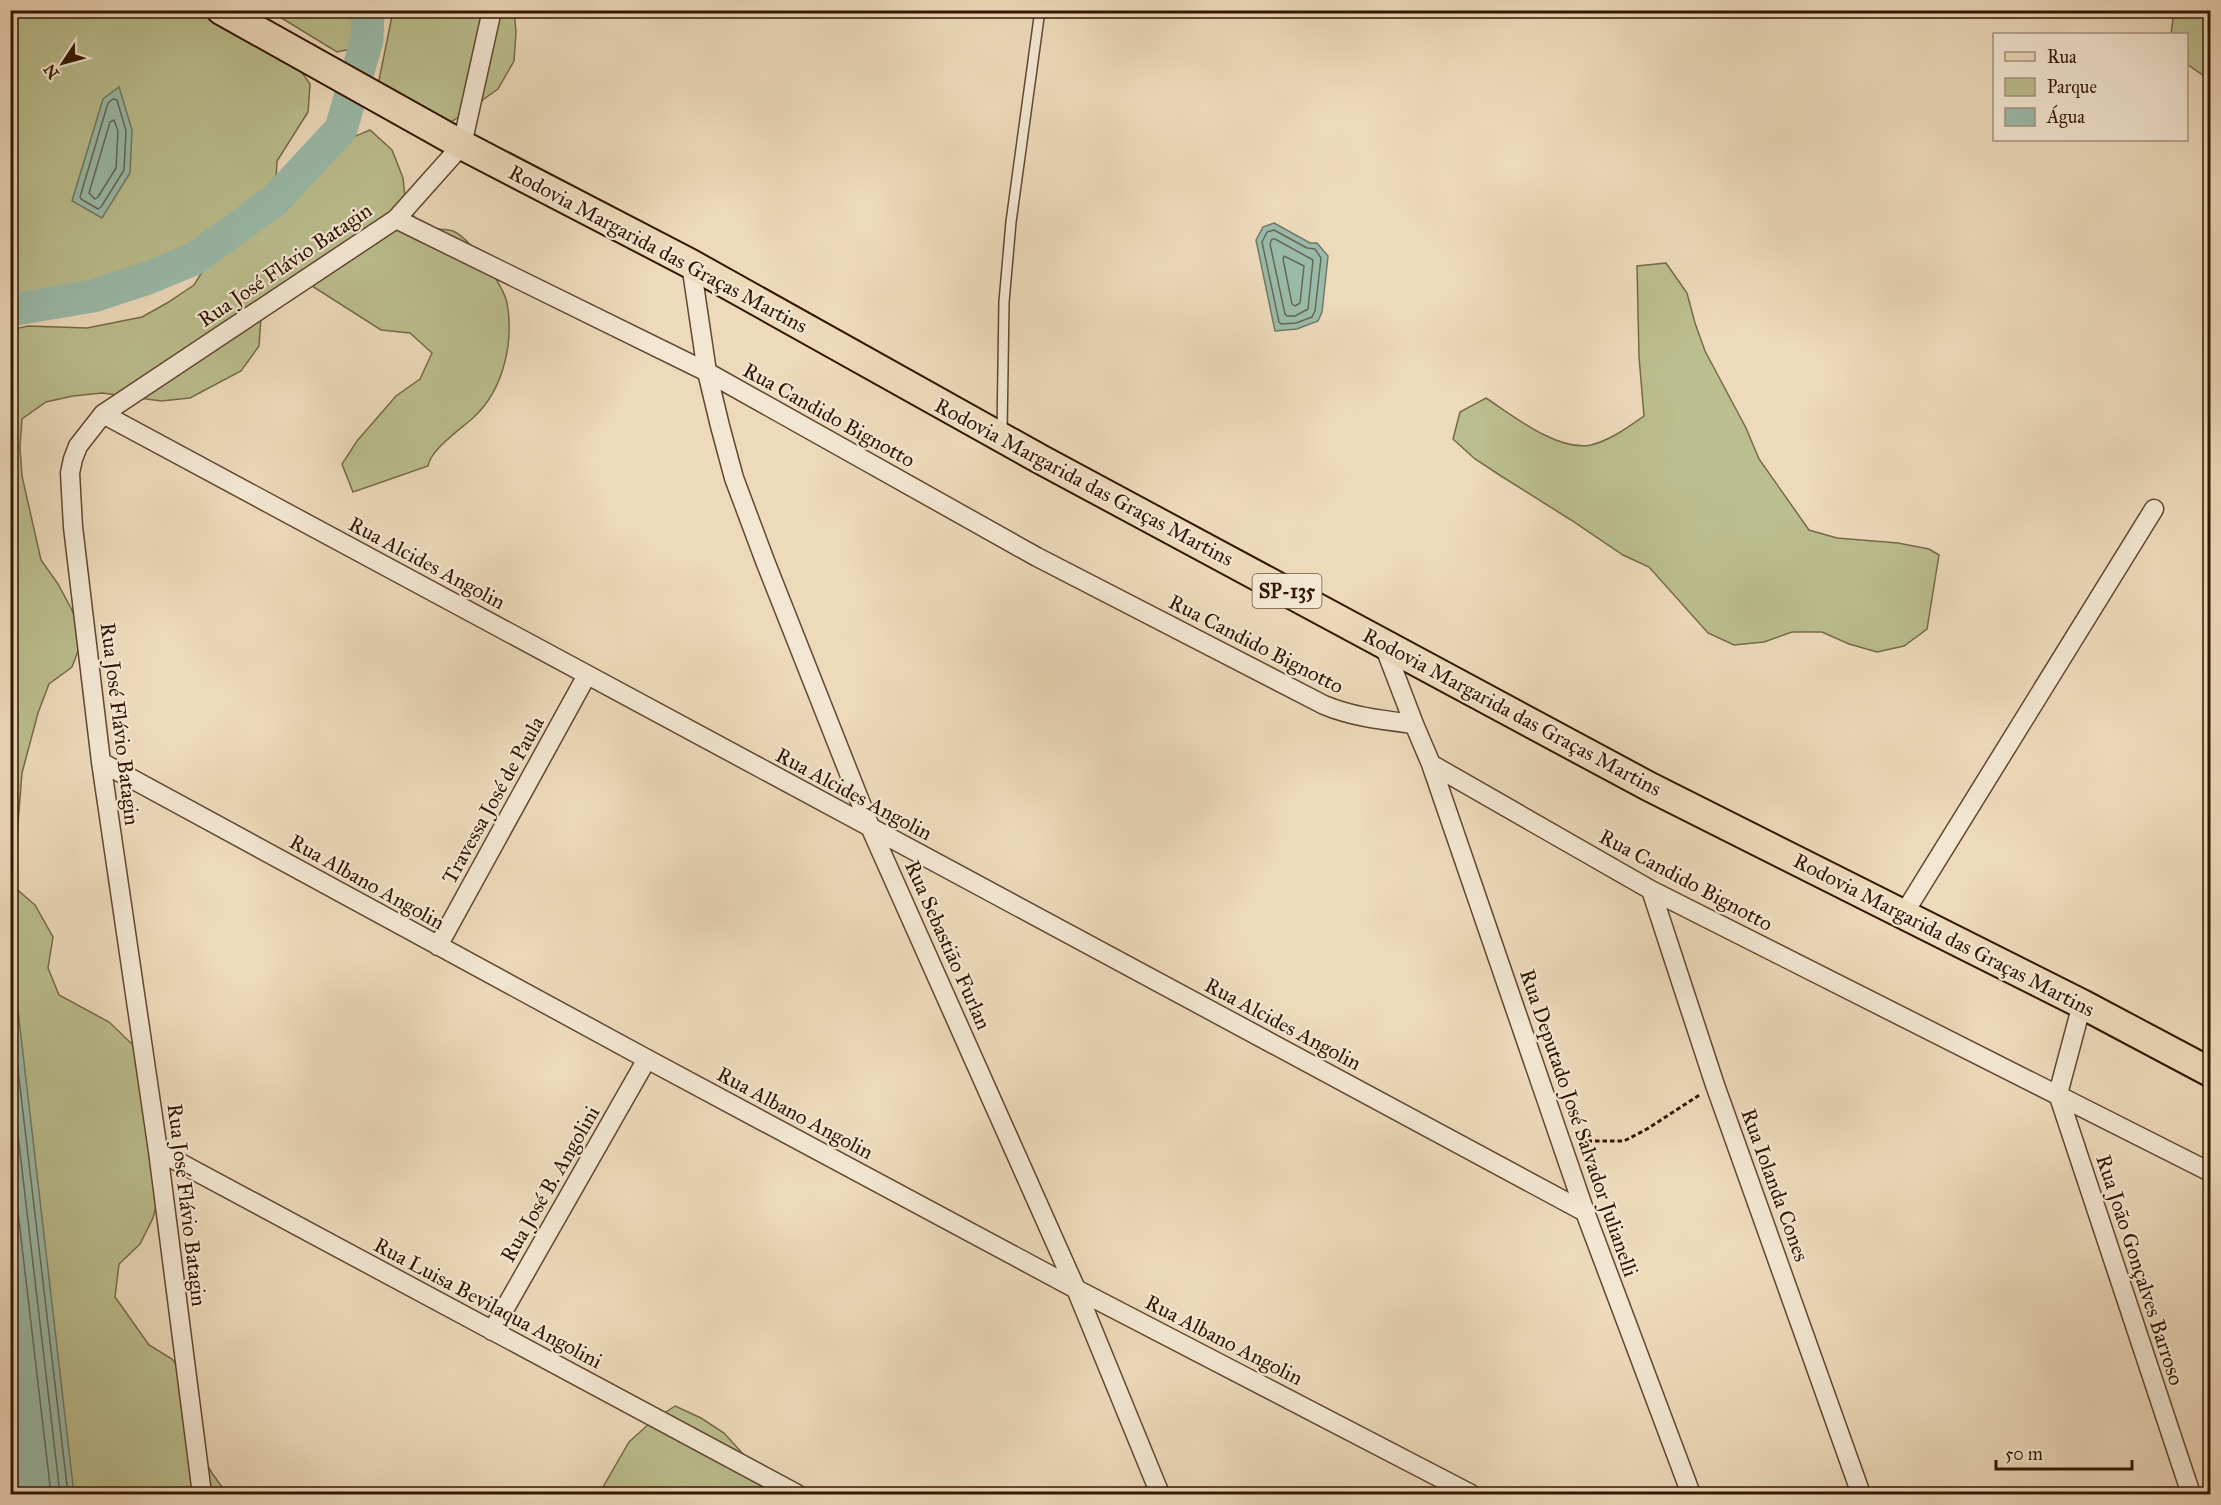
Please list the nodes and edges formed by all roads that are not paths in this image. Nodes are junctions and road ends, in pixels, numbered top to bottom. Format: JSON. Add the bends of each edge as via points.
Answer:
{"nodes":[{"id":1,"x":222,"y":10,"type":"edge"},
{"id":2,"x":492,"y":10,"type":"edge"},
{"id":3,"x":1040,"y":10,"type":"edge"},
{"id":4,"x":462,"y":145,"type":"junction"},
{"id":5,"x":396,"y":219,"type":"junction"},
{"id":6,"x":691,"y":264,"type":"junction"},
{"id":7,"x":707,"y":372,"type":"junction"},
{"id":8,"x":104,"y":414,"type":"junction"},
{"id":9,"x":1002,"y":438,"type":"junction"},
{"id":10,"x":2154,"y":509,"type":"dead end"},
{"id":11,"x":1383,"y":643,"type":"junction"},
{"id":12,"x":587,"y":675,"type":"junction"},
{"id":13,"x":1414,"y":724,"type":"junction"},
{"id":14,"x":101,"y":762,"type":"junction"},
{"id":15,"x":1431,"y":764,"type":"junction"},
{"id":16,"x":872,"y":829,"type":"junction"},
{"id":17,"x":1651,"y":890,"type":"junction"},
{"id":18,"x":1903,"y":915,"type":"junction"},
{"id":19,"x":438,"y":946,"type":"junction"},
{"id":20,"x":2082,"y":1004,"type":"junction"},
{"id":21,"x":647,"y":1059,"type":"junction"},
{"id":22,"x":2211,"y":1072,"type":"edge"},
{"id":23,"x":2058,"y":1094,"type":"junction"},
{"id":24,"x":158,"y":1151,"type":"junction"},
{"id":25,"x":2211,"y":1172,"type":"edge"},
{"id":26,"x":1585,"y":1212,"type":"junction"},
{"id":27,"x":1076,"y":1289,"type":"junction"},
{"id":28,"x":492,"y":1330,"type":"junction"},
{"id":29,"x":202,"y":1494,"type":"edge"},
{"id":30,"x":796,"y":1494,"type":"edge"},
{"id":31,"x":1160,"y":1494,"type":"edge"},
{"id":32,"x":1471,"y":1494,"type":"edge"},
{"id":33,"x":1690,"y":1494,"type":"edge"},
{"id":34,"x":1861,"y":1494,"type":"edge"},
{"id":35,"x":2191,"y":1494,"type":"edge"}],
"edges":[{"from":1,"to":4,"type":"main road","name":"Rodovia Margarida das Graças Martins","number":"SP-135"},
{"from":2,"to":4,"type":"street"},
{"from":3,"to":9,"type":"lane","via":[[1011,222],[1004,302]]},
{"from":4,"to":5,"type":"street","name":"Rua José Flávio Batagin"},
{"from":4,"to":6,"type":"main road","name":"Rodovia Margarida das Graças Martins","number":"SP-135"},
{"from":5,"to":7,"type":"street","name":"Rua Candido Bignotto"},
{"from":5,"to":8,"type":"street","name":"Rua José Flávio Batagin"},
{"from":6,"to":7,"type":"street","name":"Rua Sebastião Furlan"},
{"from":6,"to":9,"type":"main road","name":"Rodovia Margarida das Graças Martins","number":"SP-135"},
{"from":7,"to":13,"type":"street","name":"Rua Candido Bignotto","via":[[1037,557],[1324,705],[1345,714]]},
{"from":7,"to":16,"type":"street","name":"Rua Sebastião Furlan","via":[[738,488]]},
{"from":8,"to":12,"type":"street","name":"Rua Alcides Angolin"},
{"from":8,"to":14,"type":"street","name":"Rua José Flávio Batagin","via":[[78,446],[70,473]]},
{"from":9,"to":11,"type":"main road","name":"Rodovia Margarida das Graças Martins","number":"SP-135"},
{"from":10,"to":18,"type":"street"},
{"from":11,"to":13,"type":"street"},
{"from":11,"to":18,"type":"main road","name":"Rodovia Margarida das Graças Martins","number":"SP-135","via":[[1648,786]]},
{"from":12,"to":16,"type":"street","name":"Rua Alcides Angolin"},
{"from":12,"to":19,"type":"street","name":"Travessa José de Paula"},
{"from":13,"to":15,"type":"street"},
{"from":14,"to":19,"type":"street","name":"Rua Albano Angolin"},
{"from":14,"to":24,"type":"street","name":"Rua José Flávio Batagin"},
{"from":15,"to":17,"type":"street","name":"Rua Candido Bignotto"},
{"from":15,"to":26,"type":"street","name":"Rua Deputado José Salvador Julianelli"},
{"from":16,"to":26,"type":"street","name":"Rua Alcides Angolin"},
{"from":16,"to":27,"type":"street","name":"Rua Sebastião Furlan"},
{"from":17,"to":23,"type":"street","name":"Rua Candido Bignotto"},
{"from":17,"to":34,"type":"street","name":"Rua Iolanda Cones","via":[[1715,1085]]},
{"from":18,"to":20,"type":"main road","name":"Rodovia Margarida das Graças Martins","number":"SP-135"},
{"from":19,"to":21,"type":"street","name":"Rua Albano Angolin"},
{"from":20,"to":22,"type":"main road","name":"Rodovia Margarida das Graças Martins","number":"SP-135"},
{"from":20,"to":23,"type":"street"},
{"from":21,"to":27,"type":"street","name":"Rua Albano Angolin"},
{"from":21,"to":28,"type":"street","name":"Rua José B. Angolini"},
{"from":23,"to":25,"type":"street","name":"Rua Candido Bignotto"},
{"from":23,"to":35,"type":"street","name":"Rua João Gonçalves Barroso"},
{"from":24,"to":28,"type":"street","name":"Rua Luisa Bevilaqua Angolini"},
{"from":24,"to":29,"type":"street","name":"Rua José Flávio Batagin"},
{"from":26,"to":33,"type":"street","name":"Rua Deputado José Salvador Julianelli"},
{"from":27,"to":31,"type":"street","name":"Rua Sebastião Furlan"},
{"from":27,"to":32,"type":"street","name":"Rua Albano Angolin"},
{"from":28,"to":30,"type":"street","name":"Rua Luisa Bevilaqua Angolini"}]}
